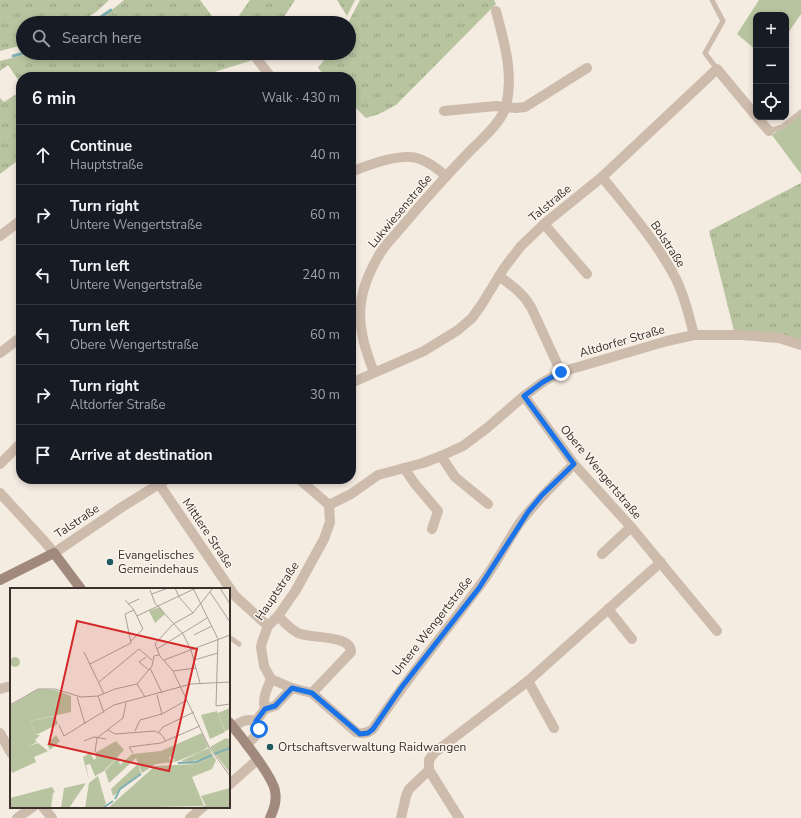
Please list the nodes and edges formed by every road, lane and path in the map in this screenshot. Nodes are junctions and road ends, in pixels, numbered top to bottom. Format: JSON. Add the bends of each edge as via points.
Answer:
{"nodes":[{"id":1,"x":712,"y":0,"type":"edge"},
{"id":2,"x":496,"y":11,"type":"dead end"},
{"id":3,"x":258,"y":60,"type":"edge"},
{"id":4,"x":587,"y":68,"type":"dead end"},
{"id":5,"x":717,"y":69,"type":"junction"},
{"id":6,"x":267,"y":72,"type":"edge"},
{"id":7,"x":506,"y":108,"type":"junction"},
{"id":8,"x":444,"y":111,"type":"dead end"},
{"id":9,"x":753,"y":111,"type":"edge"},
{"id":10,"x":801,"y":112,"type":"edge"},
{"id":11,"x":760,"y":120,"type":"edge"},
{"id":12,"x":769,"y":131,"type":"joint"},
{"id":13,"x":356,"y":170,"type":"edge"},
{"id":14,"x":446,"y":176,"type":"junction"},
{"id":15,"x":602,"y":176,"type":"junction"},
{"id":16,"x":16,"y":224,"type":"edge"},
{"id":17,"x":544,"y":224,"type":"junction"},
{"id":18,"x":0,"y":236,"type":"edge"},
{"id":19,"x":588,"y":274,"type":"dead end"},
{"id":20,"x":499,"y":276,"type":"junction"},
{"id":21,"x":694,"y":335,"type":"junction"},
{"id":22,"x":16,"y":341,"type":"edge"},
{"id":23,"x":801,"y":345,"type":"edge"},
{"id":24,"x":0,"y":353,"type":"edge"},
{"id":25,"x":374,"y":372,"type":"junction"},
{"id":26,"x":561,"y":372,"type":"junction"},
{"id":27,"x":356,"y":381,"type":"edge"},
{"id":28,"x":524,"y":396,"type":"junction"},
{"id":29,"x":16,"y":448,"type":"edge"},
{"id":30,"x":442,"y":456,"type":"junction"},
{"id":31,"x":0,"y":464,"type":"edge"},
{"id":32,"x":574,"y":464,"type":"junction"},
{"id":33,"x":404,"y":468,"type":"junction"},
{"id":34,"x":160,"y":484,"type":"edge"},
{"id":35,"x":164,"y":484,"type":"edge"},
{"id":36,"x":305,"y":484,"type":"edge"},
{"id":37,"x":0,"y":494,"type":"edge"},
{"id":38,"x":488,"y":504,"type":"dead end"},
{"id":39,"x":329,"y":505,"type":"junction"},
{"id":40,"x":631,"y":527,"type":"junction"},
{"id":41,"x":432,"y":530,"type":"dead end"},
{"id":42,"x":54,"y":553,"type":"junction"},
{"id":43,"x":602,"y":554,"type":"dead end"},
{"id":44,"x":661,"y":562,"type":"junction"},
{"id":45,"x":0,"y":580,"type":"edge"},
{"id":46,"x":80,"y":588,"type":"edge"},
{"id":47,"x":226,"y":588,"type":"edge"},
{"id":48,"x":232,"y":598,"type":"edge"},
{"id":49,"x":608,"y":609,"type":"junction"},
{"id":50,"x":278,"y":616,"type":"junction"},
{"id":51,"x":268,"y":626,"type":"junction"},
{"id":52,"x":717,"y":631,"type":"dead end"},
{"id":53,"x":230,"y":638,"type":"edge"},
{"id":54,"x":632,"y":639,"type":"dead end"},
{"id":55,"x":239,"y":644,"type":"dead end"},
{"id":56,"x":271,"y":679,"type":"junction"},
{"id":57,"x":528,"y":681,"type":"junction"},
{"id":58,"x":10,"y":686,"type":"edge"},
{"id":59,"x":292,"y":688,"type":"junction"},
{"id":60,"x":0,"y":689,"type":"edge"},
{"id":61,"x":312,"y":693,"type":"junction"},
{"id":62,"x":265,"y":709,"type":"junction"},
{"id":63,"x":256,"y":721,"type":"junction"},
{"id":64,"x":231,"y":725,"type":"edge"},
{"id":65,"x":554,"y":728,"type":"dead end"},
{"id":66,"x":1,"y":739,"type":"edge"},
{"id":67,"x":247,"y":745,"type":"junction"},
{"id":68,"x":10,"y":752,"type":"edge"},
{"id":69,"x":257,"y":760,"type":"junction"},
{"id":70,"x":429,"y":770,"type":"junction"},
{"id":71,"x":230,"y":783,"type":"edge"},
{"id":72,"x":32,"y":808,"type":"edge"},
{"id":73,"x":44,"y":808,"type":"edge"},
{"id":74,"x":202,"y":808,"type":"edge"},
{"id":75,"x":17,"y":818,"type":"edge"},
{"id":76,"x":52,"y":818,"type":"edge"},
{"id":77,"x":190,"y":818,"type":"edge"},
{"id":78,"x":270,"y":818,"type":"edge"},
{"id":79,"x":401,"y":818,"type":"edge"},
{"id":80,"x":459,"y":818,"type":"edge"}],
"edges":[{"from":1,"to":5,"type":"lane","via":[[723,21],[705,53]]},
{"from":2,"to":7,"type":"street","via":[[510,70]]},
{"from":3,"to":6,"type":"street"},
{"from":4,"to":7,"type":"street","via":[[525,107]]},
{"from":5,"to":9,"type":"street"},
{"from":5,"to":15,"type":"street","name":"Talstraße"},
{"from":7,"to":8,"type":"street","via":[[496,106]]},
{"from":7,"to":14,"type":"street","name":"Lukwiesenstraße","via":[[490,130]]},
{"from":10,"to":12,"type":"lane","via":[[782,127]]},
{"from":11,"to":12,"type":"street"},
{"from":13,"to":14,"type":"street","via":[[395,158],[419,158]]},
{"from":14,"to":25,"type":"street","name":"Lukwiesenstraße","via":[[382,251],[369,274],[360,307],[360,324],[363,343]]},
{"from":15,"to":17,"type":"street","name":"Talstraße"},
{"from":15,"to":21,"type":"street","name":"Bolstraße","via":[[658,249],[676,279]]},
{"from":16,"to":18,"type":"street"},
{"from":17,"to":19,"type":"street"},
{"from":17,"to":20,"type":"street","name":"Talstraße","via":[[521,246]]},
{"from":20,"to":25,"type":"street","name":"Talstraße","via":[[472,318],[458,330],[424,351]]},
{"from":20,"to":26,"type":"street","via":[[528,302]]},
{"from":21,"to":23,"type":"street","name":"Altdorfer Straße","via":[[779,338]]},
{"from":21,"to":26,"type":"street","name":"Altdorfer Straße"},
{"from":22,"to":24,"type":"street"},
{"from":25,"to":27,"type":"street","name":"Talstraße"},
{"from":26,"to":28,"type":"street","name":"Altdorfer Straße"},
{"from":28,"to":30,"type":"street","name":"Altdorfer Straße","via":[[463,446]]},
{"from":28,"to":32,"type":"street","name":"Obere Wengertstraße"},
{"from":29,"to":31,"type":"street"},
{"from":30,"to":33,"type":"street","name":"Altdorfer Straße"},
{"from":30,"to":38,"type":"street","via":[[455,477]]},
{"from":32,"to":40,"type":"street","name":"Obere Wengertstraße"},
{"from":32,"to":61,"type":"street","name":"Untere Wengertstraße","via":[[528,512],[479,588],[401,688],[373,729],[363,734],[356,732]]},
{"from":33,"to":39,"type":"street","name":"Altdorfer Straße","via":[[378,475],[351,494]]},
{"from":33,"to":41,"type":"street","via":[[438,511]]},
{"from":34,"to":42,"type":"street","name":"Talstraße","via":[[122,506]]},
{"from":35,"to":47,"type":"street","name":"Mittlere Straße"},
{"from":36,"to":39,"type":"street"},
{"from":37,"to":42,"type":"street"},
{"from":39,"to":50,"type":"street","name":"Hauptstraße","via":[[330,522],[324,539],[296,590]]},
{"from":40,"to":43,"type":"street"},
{"from":40,"to":44,"type":"street","name":"Obere Wengertstraße"},
{"from":42,"to":45,"type":"street","name":"Talstraße"},
{"from":42,"to":46,"type":"street"},
{"from":44,"to":49,"type":"street"},
{"from":44,"to":52,"type":"street","name":"Obere Wengertstraße"},
{"from":48,"to":51,"type":"street","name":"Mittlere Straße"},
{"from":49,"to":54,"type":"street"},
{"from":49,"to":57,"type":"street"},
{"from":50,"to":51,"type":"street","name":"Hauptstraße"},
{"from":50,"to":61,"type":"street","via":[[297,633],[336,639],[351,648],[351,652]]},
{"from":51,"to":56,"type":"street","name":"Hauptstraße","via":[[261,647],[264,666]]},
{"from":53,"to":55,"type":"lane"},
{"from":56,"to":59,"type":"street","name":"Untere Wengertstraße"},
{"from":56,"to":62,"type":"street","via":[[264,701]]},
{"from":57,"to":65,"type":"street"},
{"from":57,"to":70,"type":"street","via":[[434,753],[429,760]]},
{"from":58,"to":60,"type":"street"},
{"from":59,"to":61,"type":"street","name":"Untere Wengertstraße"},
{"from":59,"to":62,"type":"street","via":[[275,706]]},
{"from":62,"to":63,"type":"street"},
{"from":63,"to":64,"type":"street","via":[[244,720]]},
{"from":63,"to":67,"type":"street","via":[[258,733]]},
{"from":64,"to":67,"type":"street"},
{"from":66,"to":68,"type":"street"},
{"from":67,"to":69,"type":"street"},
{"from":69,"to":71,"type":"street"},
{"from":69,"to":78,"type":"street","via":[[275,790],[274,807]]},
{"from":70,"to":79,"type":"street","via":[[409,789]]},
{"from":70,"to":80,"type":"street"},
{"from":72,"to":75,"type":"street"},
{"from":73,"to":76,"type":"street"},
{"from":74,"to":77,"type":"street"}]}
